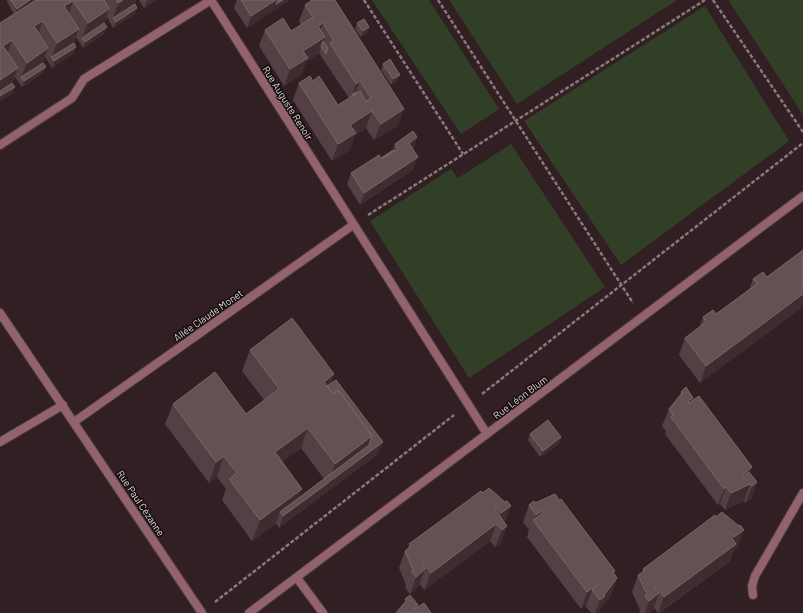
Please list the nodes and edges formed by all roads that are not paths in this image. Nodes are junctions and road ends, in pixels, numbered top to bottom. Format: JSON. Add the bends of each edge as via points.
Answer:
{"nodes":[{"id":1,"x":211,"y":0,"type":"edge"},
{"id":2,"x":0,"y":145,"type":"edge"},
{"id":3,"x":803,"y":196,"type":"edge"},
{"id":4,"x":353,"y":224,"type":"junction"},
{"id":5,"x":0,"y":313,"type":"edge"},
{"id":6,"x":63,"y":405,"type":"junction"},
{"id":7,"x":74,"y":422,"type":"junction"},
{"id":8,"x":487,"y":434,"type":"junction"},
{"id":9,"x":0,"y":442,"type":"edge"},
{"id":10,"x":803,"y":492,"type":"edge"},
{"id":11,"x":297,"y":578,"type":"junction"},
{"id":12,"x":752,"y":595,"type":"dead end"},
{"id":13,"x":202,"y":613,"type":"edge"},
{"id":14,"x":250,"y":613,"type":"edge"},
{"id":15,"x":323,"y":613,"type":"edge"}],
"edges":[{"from":1,"to":2,"type":"street","name":"Rue Auguste Renoir","via":[[84,79],[72,98]]},
{"from":1,"to":4,"type":"street","name":"Rue Auguste Renoir"},
{"from":3,"to":8,"type":"street","name":"Rue Léon Blum"},
{"from":4,"to":7,"type":"street","name":"Allée Claude Monet"},
{"from":4,"to":8,"type":"street","name":"Rue Auguste Renoir"},
{"from":5,"to":6,"type":"street","name":"Rue Paul Cézanne"},
{"from":6,"to":7,"type":"street","name":"Rue Paul Cézanne"},
{"from":6,"to":9,"type":"street"},
{"from":7,"to":13,"type":"street","name":"Rue Paul Cézanne"},
{"from":8,"to":11,"type":"street","name":"Rue Léon Blum"},
{"from":10,"to":12,"type":"street","via":[[755,576]]},
{"from":11,"to":14,"type":"street","name":"Rue Léon Blum"},
{"from":11,"to":15,"type":"street"}]}
